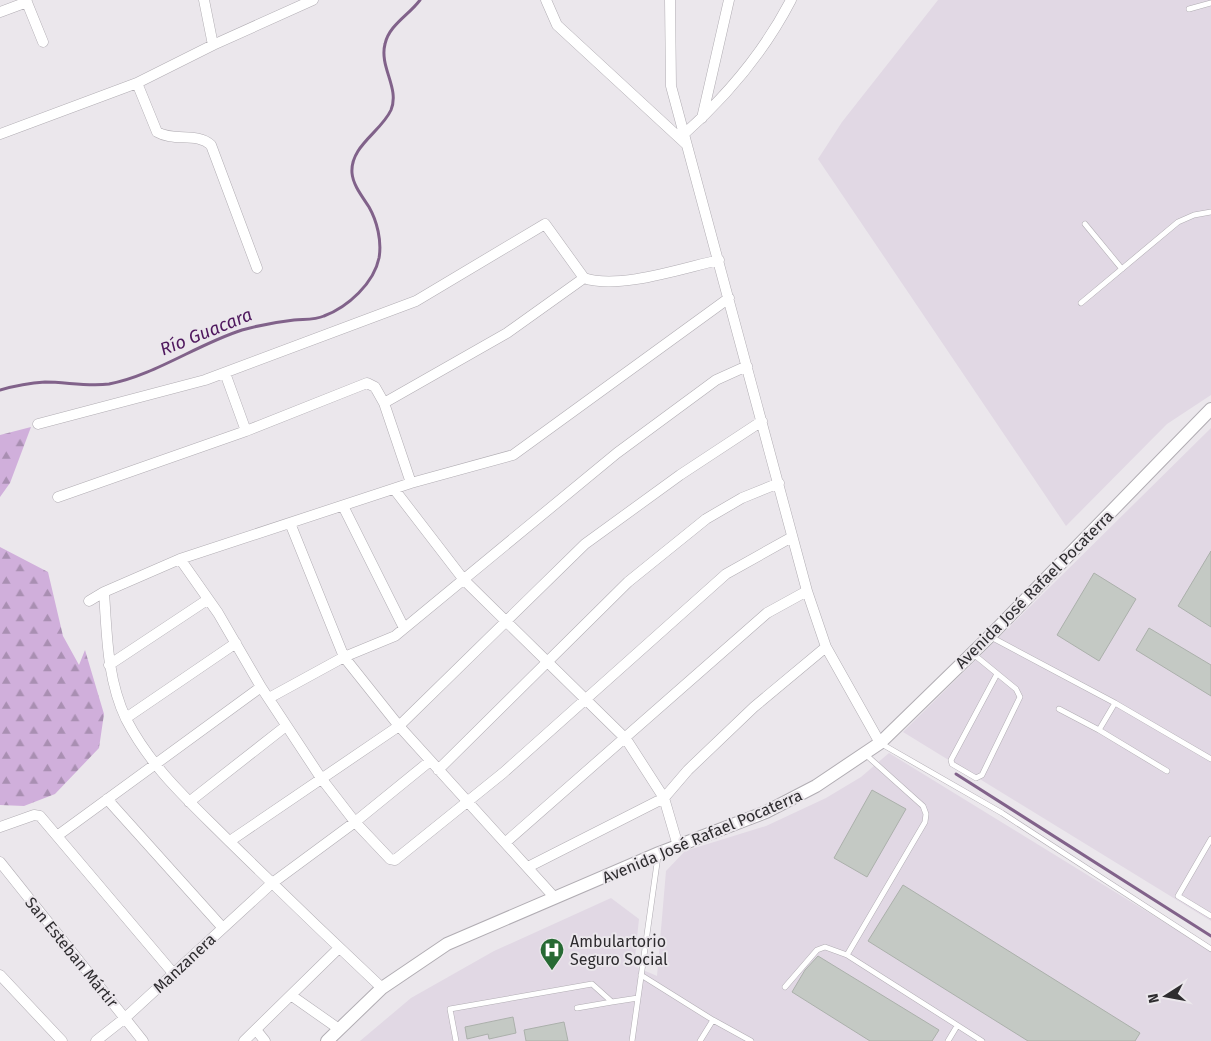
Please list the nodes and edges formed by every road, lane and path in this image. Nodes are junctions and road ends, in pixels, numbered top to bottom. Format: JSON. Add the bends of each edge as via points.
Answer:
{"nodes":[{"id":1,"x":204,"y":0,"type":"edge"},
{"id":2,"x":313,"y":0,"type":"edge"},
{"id":3,"x":546,"y":0,"type":"edge"},
{"id":4,"x":670,"y":0,"type":"edge"},
{"id":5,"x":729,"y":0,"type":"edge"},
{"id":6,"x":791,"y":0,"type":"edge"},
{"id":7,"x":26,"y":1,"type":"edge"},
{"id":8,"x":1211,"y":3,"type":"edge"},
{"id":9,"x":1189,"y":9,"type":"dead end"},
{"id":10,"x":0,"y":12,"type":"edge"},
{"id":11,"x":43,"y":42,"type":"dead end"},
{"id":12,"x":213,"y":45,"type":"junction"},
{"id":13,"x":138,"y":82,"type":"junction"},
{"id":14,"x":702,"y":119,"type":"junction"},
{"id":15,"x":0,"y":134,"type":"edge"},
{"id":16,"x":686,"y":140,"type":"junction"},
{"id":17,"x":1211,"y":212,"type":"edge"},
{"id":18,"x":1086,"y":224,"type":"dead end"},
{"id":19,"x":719,"y":260,"type":"junction"},
{"id":20,"x":257,"y":268,"type":"dead end"},
{"id":21,"x":1122,"y":269,"type":"junction"},
{"id":22,"x":584,"y":278,"type":"junction"},
{"id":23,"x":729,"y":298,"type":"junction"},
{"id":24,"x":1081,"y":303,"type":"dead end"},
{"id":25,"x":747,"y":366,"type":"junction"},
{"id":26,"x":225,"y":373,"type":"junction"},
{"id":27,"x":384,"y":403,"type":"junction"},
{"id":28,"x":1211,"y":409,"type":"edge"},
{"id":29,"x":762,"y":421,"type":"junction"},
{"id":30,"x":38,"y":424,"type":"dead end"},
{"id":31,"x":246,"y":430,"type":"junction"},
{"id":32,"x":779,"y":483,"type":"junction"},
{"id":33,"x":411,"y":484,"type":"junction"},
{"id":34,"x":394,"y":489,"type":"junction"},
{"id":35,"x":58,"y":497,"type":"dead end"},
{"id":36,"x":343,"y":506,"type":"junction"},
{"id":37,"x":290,"y":523,"type":"junction"},
{"id":38,"x":792,"y":537,"type":"junction"},
{"id":39,"x":180,"y":559,"type":"junction"},
{"id":40,"x":464,"y":580,"type":"junction"},
{"id":41,"x":807,"y":591,"type":"junction"},
{"id":42,"x":104,"y":592,"type":"junction"},
{"id":43,"x":207,"y":600,"type":"junction"},
{"id":44,"x":89,"y":601,"type":"dead end"},
{"id":45,"x":506,"y":623,"type":"junction"},
{"id":46,"x":404,"y":628,"type":"junction"},
{"id":47,"x":990,"y":636,"type":"junction"},
{"id":48,"x":236,"y":643,"type":"junction"},
{"id":49,"x":826,"y":647,"type":"junction"},
{"id":50,"x":971,"y":653,"type":"junction"},
{"id":51,"x":344,"y":657,"type":"junction"},
{"id":52,"x":547,"y":663,"type":"junction"},
{"id":53,"x":110,"y":665,"type":"junction"},
{"id":54,"x":997,"y":674,"type":"junction"},
{"id":55,"x":261,"y":687,"type":"junction"},
{"id":56,"x":270,"y":698,"type":"junction"},
{"id":57,"x":584,"y":700,"type":"junction"},
{"id":58,"x":1115,"y":703,"type":"junction"},
{"id":59,"x":1059,"y":709,"type":"dead end"},
{"id":60,"x":126,"y":718,"type":"junction"},
{"id":61,"x":286,"y":726,"type":"junction"},
{"id":62,"x":399,"y":726,"type":"junction"},
{"id":63,"x":1099,"y":730,"type":"junction"},
{"id":64,"x":626,"y":739,"type":"junction"},
{"id":65,"x":880,"y":743,"type":"junction"},
{"id":66,"x":864,"y":754,"type":"junction"},
{"id":67,"x":1211,"y":759,"type":"edge"},
{"id":68,"x":430,"y":760,"type":"junction"},
{"id":69,"x":153,"y":764,"type":"junction"},
{"id":70,"x":438,"y":770,"type":"junction"},
{"id":71,"x":1167,"y":771,"type":"dead end"},
{"id":72,"x":321,"y":778,"type":"junction"},
{"id":73,"x":664,"y":798,"type":"junction"},
{"id":74,"x":107,"y":800,"type":"junction"},
{"id":75,"x":189,"y":802,"type":"junction"},
{"id":76,"x":469,"y":802,"type":"junction"},
{"id":77,"x":355,"y":822,"type":"junction"},
{"id":78,"x":0,"y":827,"type":"edge"},
{"id":79,"x":57,"y":836,"type":"junction"},
{"id":80,"x":1211,"y":839,"type":"edge"},
{"id":81,"x":230,"y":842,"type":"junction"},
{"id":82,"x":506,"y":842,"type":"junction"},
{"id":83,"x":678,"y":846,"type":"junction"},
{"id":84,"x":659,"y":853,"type":"junction"},
{"id":85,"x":0,"y":862,"type":"edge"},
{"id":86,"x":528,"y":866,"type":"junction"},
{"id":87,"x":271,"y":884,"type":"junction"},
{"id":88,"x":554,"y":898,"type":"junction"},
{"id":89,"x":1211,"y":916,"type":"edge"},
{"id":90,"x":222,"y":927,"type":"junction"},
{"id":91,"x":339,"y":948,"type":"junction"},
{"id":92,"x":1211,"y":948,"type":"edge"},
{"id":93,"x":847,"y":954,"type":"junction"},
{"id":94,"x":173,"y":973,"type":"junction"},
{"id":95,"x":0,"y":975,"type":"edge"},
{"id":96,"x":641,"y":975,"type":"junction"},
{"id":97,"x":382,"y":988,"type":"junction"},
{"id":98,"x":785,"y":988,"type":"dead end"},
{"id":99,"x":292,"y":996,"type":"junction"},
{"id":100,"x":638,"y":998,"type":"junction"},
{"id":101,"x":612,"y":1002,"type":"junction"},
{"id":102,"x":577,"y":1008,"type":"dead end"},
{"id":103,"x":125,"y":1018,"type":"junction"},
{"id":104,"x":713,"y":1020,"type":"junction"},
{"id":105,"x":957,"y":1026,"type":"junction"},
{"id":106,"x":339,"y":1030,"type":"junction"},
{"id":107,"x":257,"y":1031,"type":"junction"},
{"id":108,"x":62,"y":1041,"type":"edge"},
{"id":109,"x":96,"y":1041,"type":"edge"},
{"id":110,"x":143,"y":1041,"type":"edge"},
{"id":111,"x":244,"y":1041,"type":"edge"},
{"id":112,"x":265,"y":1041,"type":"edge"},
{"id":113,"x":327,"y":1041,"type":"edge"},
{"id":114,"x":456,"y":1041,"type":"edge"},
{"id":115,"x":632,"y":1041,"type":"edge"},
{"id":116,"x":700,"y":1041,"type":"edge"},
{"id":117,"x":751,"y":1041,"type":"edge"},
{"id":118,"x":948,"y":1041,"type":"edge"},
{"id":119,"x":982,"y":1041,"type":"edge"}],
"edges":[{"from":1,"to":12,"type":"street"},
{"from":2,"to":12,"type":"street"},
{"from":3,"to":16,"type":"street","via":[[557,25]]},
{"from":4,"to":16,"type":"street","via":[[671,86]]},
{"from":5,"to":14,"type":"street"},
{"from":6,"to":14,"type":"street","via":[[775,32],[751,65]]},
{"from":7,"to":10,"type":"street"},
{"from":7,"to":11,"type":"street"},
{"from":8,"to":9,"type":"lane"},
{"from":12,"to":13,"type":"street"},
{"from":13,"to":15,"type":"street"},
{"from":13,"to":20,"type":"street","via":[[158,132],[164,136],[206,140],[211,145]]},
{"from":14,"to":16,"type":"street"},
{"from":16,"to":19,"type":"street"},
{"from":17,"to":21,"type":"lane","via":[[1178,222]]},
{"from":18,"to":21,"type":"lane"},
{"from":19,"to":22,"type":"street","via":[[635,280],[593,281]]},
{"from":19,"to":23,"type":"street"},
{"from":21,"to":24,"type":"lane"},
{"from":22,"to":26,"type":"street","via":[[545,224],[416,301]]},
{"from":22,"to":27,"type":"street","via":[[507,333]]},
{"from":23,"to":25,"type":"street"},
{"from":23,"to":33,"type":"street","via":[[513,455]]},
{"from":25,"to":29,"type":"street"},
{"from":25,"to":40,"type":"street","via":[[716,380],[617,453]]},
{"from":26,"to":30,"type":"street"},
{"from":26,"to":31,"type":"street"},
{"from":27,"to":31,"type":"street","via":[[374,387],[367,383]]},
{"from":27,"to":33,"type":"street"},
{"from":28,"to":47,"type":"street","name":"Avenida José Rafael Pocaterra"},
{"from":29,"to":32,"type":"street"},
{"from":29,"to":45,"type":"street","via":[[585,544]]},
{"from":31,"to":35,"type":"street"},
{"from":32,"to":38,"type":"street"},
{"from":32,"to":52,"type":"street","via":[[742,498],[706,519],[628,582]]},
{"from":33,"to":34,"type":"street"},
{"from":34,"to":36,"type":"street"},
{"from":34,"to":40,"type":"street"},
{"from":36,"to":37,"type":"street"},
{"from":36,"to":46,"type":"street"},
{"from":37,"to":39,"type":"street"},
{"from":37,"to":51,"type":"street"},
{"from":38,"to":41,"type":"street"},
{"from":38,"to":57,"type":"street","via":[[726,574]]},
{"from":39,"to":42,"type":"street"},
{"from":39,"to":43,"type":"street"},
{"from":40,"to":45,"type":"street"},
{"from":40,"to":46,"type":"street"},
{"from":41,"to":49,"type":"street"},
{"from":41,"to":64,"type":"street","via":[[768,613]]},
{"from":42,"to":44,"type":"street"},
{"from":42,"to":53,"type":"street"},
{"from":43,"to":48,"type":"street"},
{"from":43,"to":53,"type":"street"},
{"from":45,"to":52,"type":"street"},
{"from":45,"to":62,"type":"street"},
{"from":46,"to":51,"type":"street","via":[[395,636]]},
{"from":47,"to":50,"type":"street","name":"Avenida José Rafael Pocaterra"},
{"from":47,"to":58,"type":"lane"},
{"from":48,"to":55,"type":"street"},
{"from":48,"to":60,"type":"street"},
{"from":49,"to":65,"type":"street"},
{"from":49,"to":73,"type":"street","via":[[754,706]]},
{"from":50,"to":54,"type":"lane"},
{"from":50,"to":65,"type":"street","name":"Avenida José Rafael Pocaterra"},
{"from":51,"to":56,"type":"street"},
{"from":51,"to":62,"type":"street"},
{"from":52,"to":57,"type":"street"},
{"from":52,"to":70,"type":"street"},
{"from":53,"to":60,"type":"street"},
{"from":54,"to":54,"type":"lane","via":[[1016,689],[1020,697],[982,775],[976,778],[952,764],[951,760]]},
{"from":55,"to":56,"type":"street"},
{"from":55,"to":69,"type":"street"},
{"from":56,"to":61,"type":"street"},
{"from":57,"to":64,"type":"street"},
{"from":57,"to":76,"type":"street"},
{"from":58,"to":63,"type":"lane"},
{"from":58,"to":67,"type":"lane"},
{"from":59,"to":63,"type":"lane"},
{"from":60,"to":69,"type":"street"},
{"from":61,"to":72,"type":"street"},
{"from":61,"to":75,"type":"street"},
{"from":62,"to":68,"type":"street"},
{"from":62,"to":72,"type":"street"},
{"from":63,"to":71,"type":"lane"},
{"from":64,"to":73,"type":"street"},
{"from":64,"to":82,"type":"street"},
{"from":65,"to":66,"type":"street","name":"Avenida José Rafael Pocaterra"},
{"from":65,"to":92,"type":"lane","via":[[1002,813]]},
{"from":66,"to":83,"type":"street","name":"Avenida José Rafael Pocaterra","via":[[791,800]]},
{"from":66,"to":93,"type":"lane","via":[[923,806],[926,814],[925,822]]},
{"from":68,"to":70,"type":"street"},
{"from":68,"to":77,"type":"street","name":"Manzanera"},
{"from":69,"to":74,"type":"street"},
{"from":69,"to":75,"type":"street"},
{"from":70,"to":76,"type":"street"},
{"from":72,"to":77,"type":"street"},
{"from":72,"to":81,"type":"street"},
{"from":73,"to":83,"type":"street"},
{"from":73,"to":86,"type":"street"},
{"from":74,"to":79,"type":"street"},
{"from":74,"to":90,"type":"street"},
{"from":75,"to":81,"type":"street"},
{"from":76,"to":77,"type":"street","via":[[395,860],[390,859]]},
{"from":76,"to":82,"type":"street"},
{"from":77,"to":87,"type":"street","name":"Manzanera"},
{"from":78,"to":79,"type":"street","via":[[37,815]]},
{"from":79,"to":94,"type":"street"},
{"from":80,"to":89,"type":"lane","via":[[1178,896]]},
{"from":81,"to":87,"type":"street"},
{"from":82,"to":86,"type":"street"},
{"from":83,"to":84,"type":"street","name":"Avenida José Rafael Pocaterra"},
{"from":84,"to":88,"type":"street","name":"Avenida José Rafael Pocaterra"},
{"from":84,"to":96,"type":"lane"},
{"from":85,"to":103,"type":"street","name":"San Esteban Mártir"},
{"from":86,"to":88,"type":"street"},
{"from":87,"to":90,"type":"street","name":"Manzanera"},
{"from":87,"to":91,"type":"street"},
{"from":88,"to":97,"type":"street","name":"Avenida José Rafael Pocaterra","via":[[447,944]]},
{"from":90,"to":94,"type":"street","name":"Manzanera"},
{"from":91,"to":97,"type":"street"},
{"from":91,"to":99,"type":"street"},
{"from":93,"to":98,"type":"lane","via":[[824,947],[817,950]]},
{"from":93,"to":105,"type":"lane"},
{"from":94,"to":103,"type":"street","name":"Manzanera"},
{"from":95,"to":108,"type":"street"},
{"from":96,"to":100,"type":"lane"},
{"from":96,"to":104,"type":"lane"},
{"from":97,"to":106,"type":"street","name":"Avenida José Rafael Pocaterra"},
{"from":99,"to":106,"type":"street"},
{"from":99,"to":107,"type":"street"},
{"from":100,"to":101,"type":"lane"},
{"from":100,"to":115,"type":"lane"},
{"from":101,"to":102,"type":"lane"},
{"from":101,"to":114,"type":"lane","via":[[592,984],[450,1009]]},
{"from":103,"to":109,"type":"street","name":"Manzanera"},
{"from":103,"to":110,"type":"street","name":"San Esteban Mártir"},
{"from":104,"to":116,"type":"lane"},
{"from":104,"to":117,"type":"lane"},
{"from":105,"to":118,"type":"lane"},
{"from":105,"to":119,"type":"lane"},
{"from":106,"to":113,"type":"street","name":"Avenida José Rafael Pocaterra"},
{"from":107,"to":111,"type":"street"},
{"from":107,"to":112,"type":"street"}]}
